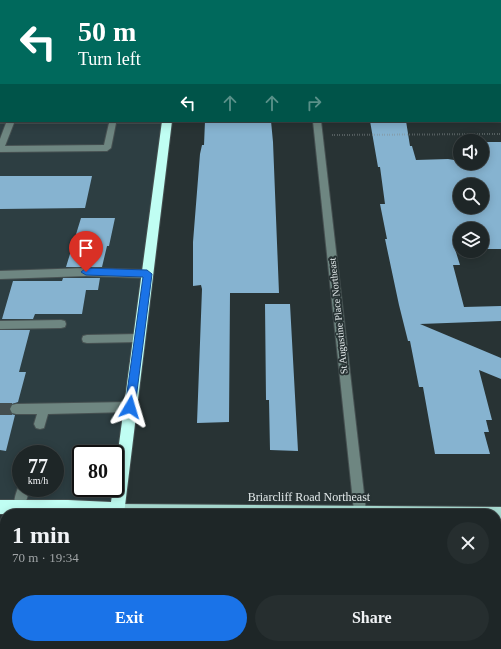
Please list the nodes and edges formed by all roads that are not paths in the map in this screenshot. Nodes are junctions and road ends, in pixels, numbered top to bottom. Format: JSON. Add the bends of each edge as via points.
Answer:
{"nodes":[{"id":1,"x":11,"y":122,"type":"edge"},
{"id":2,"x":114,"y":122,"type":"edge"},
{"id":3,"x":167,"y":122,"type":"edge"},
{"id":4,"x":317,"y":122,"type":"edge"},
{"id":5,"x":0,"y":149,"type":"edge"},
{"id":6,"x":147,"y":274,"type":"junction"},
{"id":7,"x":0,"y":275,"type":"edge"},
{"id":8,"x":61,"y":324,"type":"dead end"},
{"id":9,"x":0,"y":325,"type":"edge"},
{"id":10,"x":139,"y":338,"type":"junction"},
{"id":11,"x":88,"y":339,"type":"dead end"},
{"id":12,"x":130,"y":407,"type":"junction"},
{"id":13,"x":44,"y":409,"type":"junction"},
{"id":14,"x":16,"y":410,"type":"tunnel mouth"},
{"id":15,"x":40,"y":424,"type":"dead end"},
{"id":16,"x":22,"y":497,"type":"edge"},
{"id":17,"x":0,"y":508,"type":"edge"},
{"id":18,"x":19,"y":508,"type":"junction"},
{"id":19,"x":88,"y":509,"type":"edge"},
{"id":20,"x":117,"y":509,"type":"edge"},
{"id":21,"x":360,"y":509,"type":"edge"}],
"edges":[{"from":1,"to":5,"type":"street"},
{"from":2,"to":5,"type":"street","via":[[107,148]]},
{"from":3,"to":6,"type":"highway"},
{"from":4,"to":21,"type":"street","name":"St Augustine Place Northeast"},
{"from":6,"to":7,"type":"street","via":[[86,272]]},
{"from":6,"to":10,"type":"highway"},
{"from":8,"to":9,"type":"street"},
{"from":10,"to":11,"type":"street"},
{"from":10,"to":12,"type":"highway"},
{"from":12,"to":13,"type":"street"},
{"from":12,"to":20,"type":"highway"},
{"from":13,"to":14,"type":"street"},
{"from":13,"to":15,"type":"street"},
{"from":16,"to":18,"type":"street"},
{"from":17,"to":18,"type":"highway"},
{"from":18,"to":19,"type":"highway"}]}
